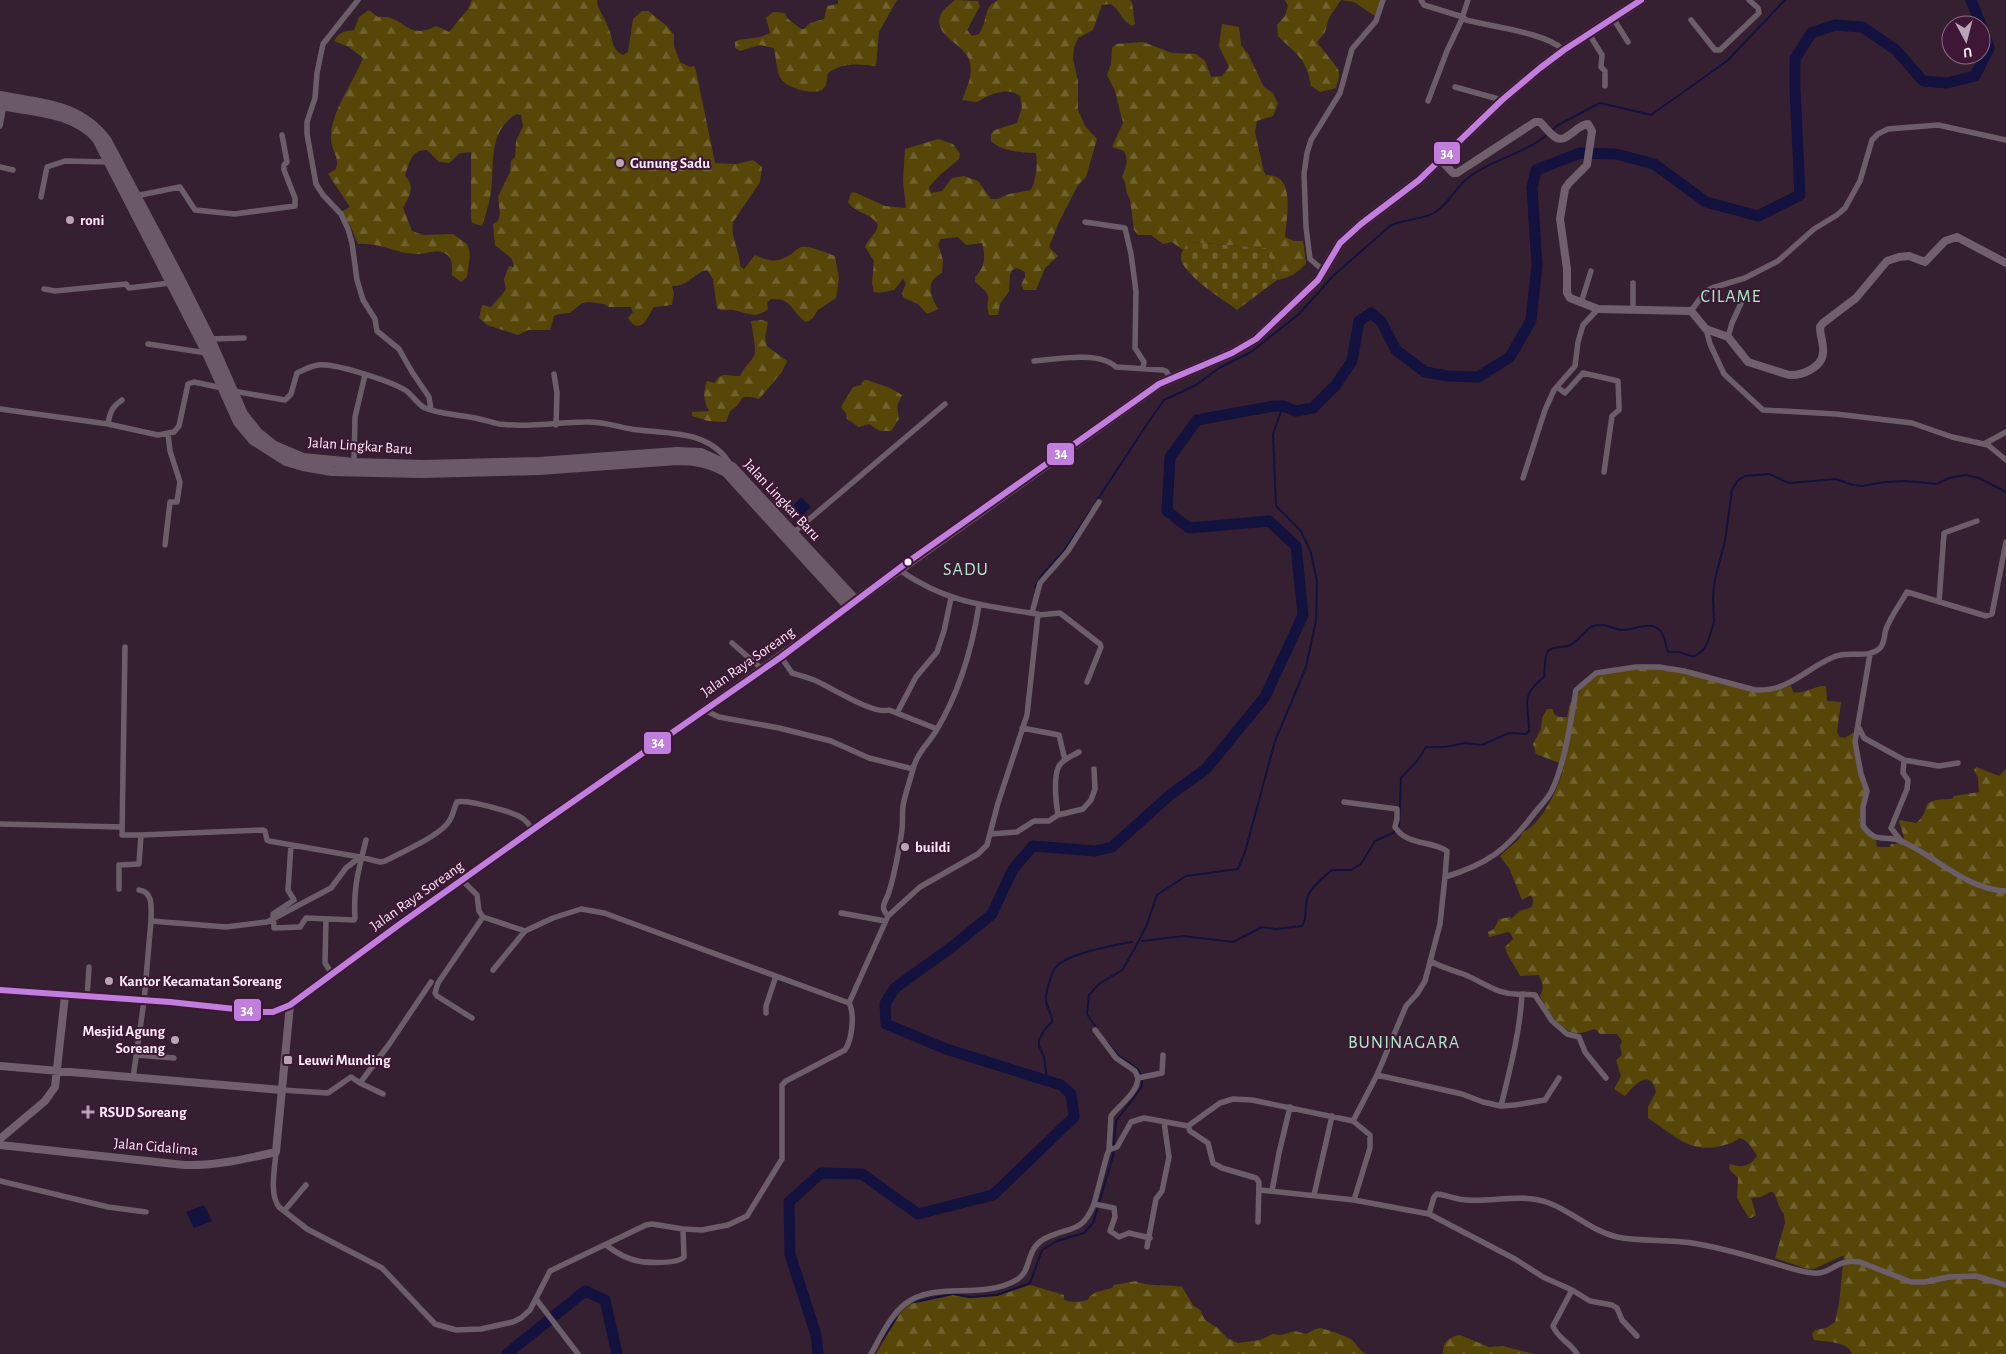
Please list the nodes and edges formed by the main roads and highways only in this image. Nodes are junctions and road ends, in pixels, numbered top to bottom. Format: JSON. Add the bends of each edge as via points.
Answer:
{"nodes":[{"id":1,"x":1641,"y":0,"type":"edge"},
{"id":2,"x":1,"y":102,"type":"edge"},
{"id":3,"x":1440,"y":159,"type":"junction"},
{"id":4,"x":2006,"y":263,"type":"edge"},
{"id":5,"x":227,"y":389,"type":"junction"},
{"id":6,"x":852,"y":603,"type":"junction"},
{"id":7,"x":0,"y":990,"type":"edge"},
{"id":8,"x":65,"y":996,"type":"junction"},
{"id":9,"x":290,"y":1005,"type":"junction"},
{"id":10,"x":0,"y":1066,"type":"edge"},
{"id":11,"x":57,"y":1071,"type":"junction"},
{"id":12,"x":282,"y":1090,"type":"junction"},
{"id":13,"x":0,"y":1139,"type":"edge"},
{"id":14,"x":0,"y":1145,"type":"edge"}],
"edges":[{"from":1,"to":3,"type":"highway","via":[[1564,50],[1502,100]]},
{"from":2,"to":5,"type":"highway","name":"Jalan Lingkar Baru","via":[[85,127],[96,139]]},
{"from":2,"to":5,"type":"highway","name":"Jalan Lingkar Baru","via":[[48,106],[77,113],[98,129],[210,339]]},
{"from":3,"to":4,"type":"main road","via":[[1453,173],[1457,173],[1535,122],[1540,122],[1560,139],[1588,124],[1592,132],[1587,165],[1565,189],[1560,219],[1568,296],[1598,309],[1691,311],[1706,330],[1728,337],[1748,362],[1794,376],[1808,371],[1823,357],[1820,328],[1823,323],[1856,298],[1888,261],[1909,256],[1925,262],[1945,241],[1958,237]]},
{"from":3,"to":6,"type":"highway","via":[[1349,234],[1302,296],[1256,338],[1232,353],[1159,384]]},
{"from":5,"to":6,"type":"highway","name":"Jalan Lingkar Baru","via":[[249,423],[273,445],[303,458],[422,465],[539,462],[694,452],[714,458],[732,467]]},
{"from":5,"to":6,"type":"highway","name":"Jalan Lingkar Baru","via":[[238,422],[253,440],[286,461],[332,471],[539,470],[690,460],[714,465],[726,472]]},
{"from":6,"to":9,"type":"main road","name":"Jalan Raya Soreang","via":[[781,657],[462,880]]},
{"from":7,"to":8,"type":"main road","name":"Jalan Raya Soreang"},
{"from":8,"to":9,"type":"main road","name":"Jalan Raya Soreang","via":[[264,1012]]},
{"from":8,"to":11,"type":"main road"},
{"from":9,"to":12,"type":"main road"},
{"from":10,"to":11,"type":"main road"},
{"from":11,"to":12,"type":"main road"},
{"from":11,"to":13,"type":"main road","via":[[54,1087],[45,1100]]},
{"from":12,"to":14,"type":"main road","name":"Jalan Cidalima","via":[[276,1152],[239,1160],[184,1166]]}]}
